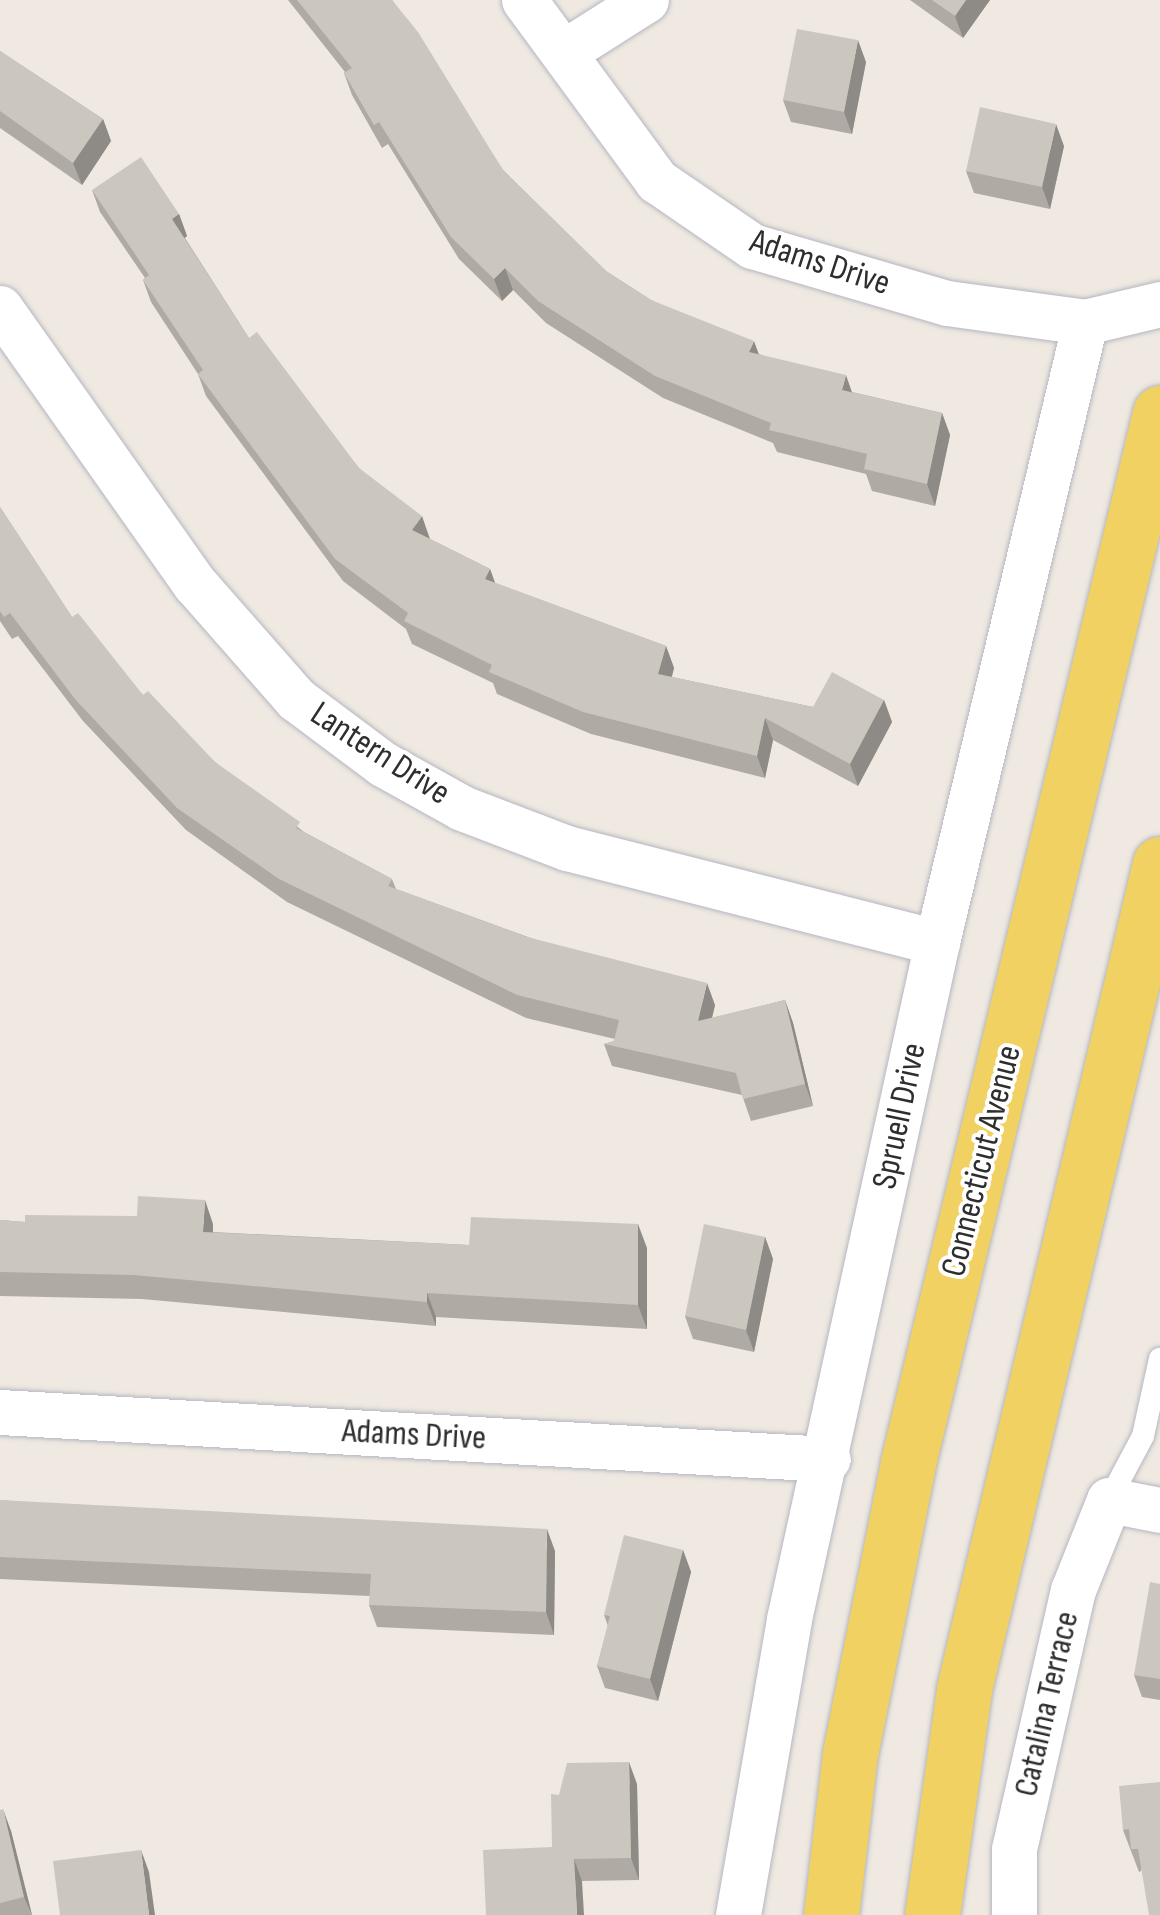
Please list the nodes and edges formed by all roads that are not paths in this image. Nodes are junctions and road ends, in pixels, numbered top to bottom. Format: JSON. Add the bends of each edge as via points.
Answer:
{"nodes":[{"id":1,"x":524,"y":0,"type":"edge"},
{"id":2,"x":646,"y":0,"type":"edge"},
{"id":3,"x":564,"y":52,"type":"junction"},
{"id":4,"x":1160,"y":304,"type":"edge"},
{"id":5,"x":0,"y":308,"type":"edge"},
{"id":6,"x":1086,"y":322,"type":"junction"},
{"id":7,"x":1160,"y":413,"type":"edge"},
{"id":8,"x":1160,"y":864,"type":"edge"},
{"id":9,"x":937,"y":942,"type":"junction"},
{"id":10,"x":1160,"y":1359,"type":"edge"},
{"id":11,"x":0,"y":1412,"type":"edge"},
{"id":12,"x":828,"y":1459,"type":"junction"},
{"id":13,"x":1109,"y":1500,"type":"junction"},
{"id":14,"x":1160,"y":1510,"type":"edge"},
{"id":15,"x":738,"y":1915,"type":"edge"},
{"id":16,"x":831,"y":1915,"type":"edge"},
{"id":17,"x":932,"y":1915,"type":"edge"},
{"id":18,"x":1014,"y":1915,"type":"edge"}],
"edges":[{"from":1,"to":3,"type":"street","name":"Adams Drive"},
{"from":2,"to":3,"type":"street"},
{"from":3,"to":6,"type":"street","name":"Adams Drive","via":[[656,181],[752,246],[947,303]]},
{"from":4,"to":6,"type":"street","name":"Adams Drive"},
{"from":5,"to":9,"type":"street","name":"Lantern Drive","via":[[194,584],[296,699],[383,764],[462,808],[568,848]]},
{"from":6,"to":9,"type":"street","name":"Spruell Drive"},
{"from":7,"to":16,"type":"main road","name":"Connecticut Avenue","via":[[908,1462],[850,1754]]},
{"from":8,"to":17,"type":"main road","via":[[964,1689]]},
{"from":9,"to":12,"type":"street","name":"Spruell Drive"},
{"from":10,"to":13,"type":"lane","via":[[1143,1436]]},
{"from":11,"to":12,"type":"street","name":"Adams Drive"},
{"from":12,"to":15,"type":"street","name":"Spruell Drive","via":[[789,1619]]},
{"from":13,"to":14,"type":"street"},
{"from":13,"to":18,"type":"street","name":"Catalina Terrace","via":[[1073,1590],[1014,1849]]}]}
